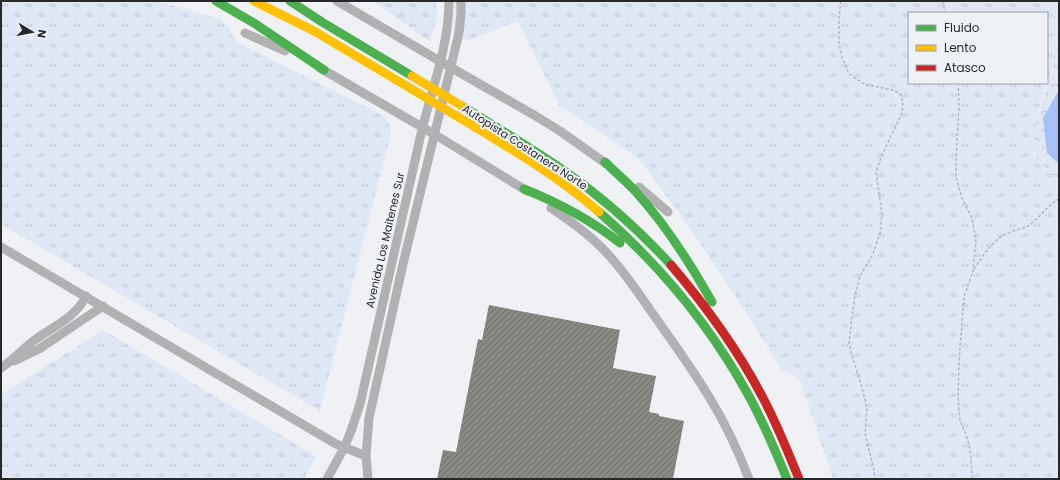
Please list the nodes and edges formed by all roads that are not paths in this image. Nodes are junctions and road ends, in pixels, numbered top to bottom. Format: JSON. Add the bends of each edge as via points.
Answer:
{"nodes":[{"id":1,"x":216,"y":1,"type":"edge"},
{"id":2,"x":254,"y":1,"type":"edge"},
{"id":3,"x":290,"y":1,"type":"edge"},
{"id":4,"x":337,"y":1,"type":"edge"},
{"id":5,"x":448,"y":1,"type":"edge"},
{"id":6,"x":461,"y":1,"type":"edge"},
{"id":7,"x":245,"y":33,"type":"dead end"},
{"id":8,"x":440,"y":61,"type":"junction"},
{"id":9,"x":450,"y":67,"type":"junction"},
{"id":10,"x":324,"y":70,"type":"junction"},
{"id":11,"x":423,"y":127,"type":"junction"},
{"id":12,"x":434,"y":134,"type":"junction"},
{"id":13,"x":605,"y":162,"type":"junction"},
{"id":14,"x":524,"y":189,"type":"junction"},
{"id":15,"x":668,"y":212,"type":"dead end"},
{"id":16,"x":1,"y":247,"type":"edge"},
{"id":17,"x":392,"y":261,"type":"junction"},
{"id":18,"x":403,"y":264,"type":"junction"},
{"id":19,"x":86,"y":296,"type":"junction"},
{"id":20,"x":103,"y":306,"type":"junction"},
{"id":21,"x":698,"y":315,"type":"junction"},
{"id":22,"x":733,"y":345,"type":"junction"},
{"id":23,"x":11,"y":362,"type":"junction"},
{"id":24,"x":1,"y":368,"type":"edge"},
{"id":25,"x":344,"y":448,"type":"junction"},
{"id":26,"x":366,"y":456,"type":"junction"},
{"id":27,"x":327,"y":479,"type":"edge"},
{"id":28,"x":368,"y":479,"type":"edge"},
{"id":29,"x":749,"y":479,"type":"edge"},
{"id":30,"x":787,"y":479,"type":"edge"},
{"id":31,"x":800,"y":479,"type":"edge"}],
"edges":[{"from":1,"to":10,"type":"highway"},
{"from":2,"to":21,"type":"highway","name":"Autopista Costanera Norte","bridge":true,"via":[[328,39],[519,154],[560,182],[595,208],[645,254]]},
{"from":3,"to":22,"type":"highway","name":"Autopista Costanera Norte","bridge":true,"via":[[579,181],[652,244],[686,282]]},
{"from":4,"to":8,"type":"street"},
{"from":5,"to":8,"type":"street","name":"Avenida Los Maitenes Sur","via":[[448,27]]},
{"from":6,"to":9,"type":"street","via":[[459,33]]},
{"from":7,"to":10,"type":"street"},
{"from":8,"to":9,"type":"street"},
{"from":8,"to":11,"type":"street","name":"Avenida Los Maitenes Sur"},
{"from":9,"to":12,"type":"street"},
{"from":9,"to":13,"type":"street","via":[[560,131]]},
{"from":10,"to":11,"type":"street"},
{"from":11,"to":12,"type":"street"},
{"from":11,"to":17,"type":"street","name":"Avenida Los Maitenes Sur"},
{"from":12,"to":14,"type":"street"},
{"from":12,"to":18,"type":"street"},
{"from":13,"to":15,"type":"street"},
{"from":13,"to":22,"type":"highway","via":[[640,197],[669,234],[713,303]]},
{"from":14,"to":21,"type":"highway","via":[[569,209],[604,230],[642,260]]},
{"from":14,"to":29,"type":"street","via":[[582,229],[622,272],[709,396],[727,428]]},
{"from":16,"to":19,"type":"street"},
{"from":17,"to":18,"type":"street"},
{"from":17,"to":25,"type":"street","name":"Avenida Los Maitenes Sur","via":[[360,404]]},
{"from":18,"to":26,"type":"street","via":[[369,418]]},
{"from":19,"to":20,"type":"street"},
{"from":19,"to":23,"type":"street","via":[[83,304],[75,312],[31,343]]},
{"from":20,"to":23,"type":"street","via":[[39,349]]},
{"from":20,"to":25,"type":"street"},
{"from":21,"to":30,"type":"highway","name":"Autopista Costanera Norte","via":[[745,388],[768,432]]},
{"from":22,"to":31,"type":"highway","name":"Autopista Costanera Norte","via":[[769,407]]},
{"from":23,"to":24,"type":"street"},
{"from":25,"to":26,"type":"street"},
{"from":25,"to":27,"type":"street","name":"Avenida Los Maitenes Sur"},
{"from":26,"to":28,"type":"street"}]}
